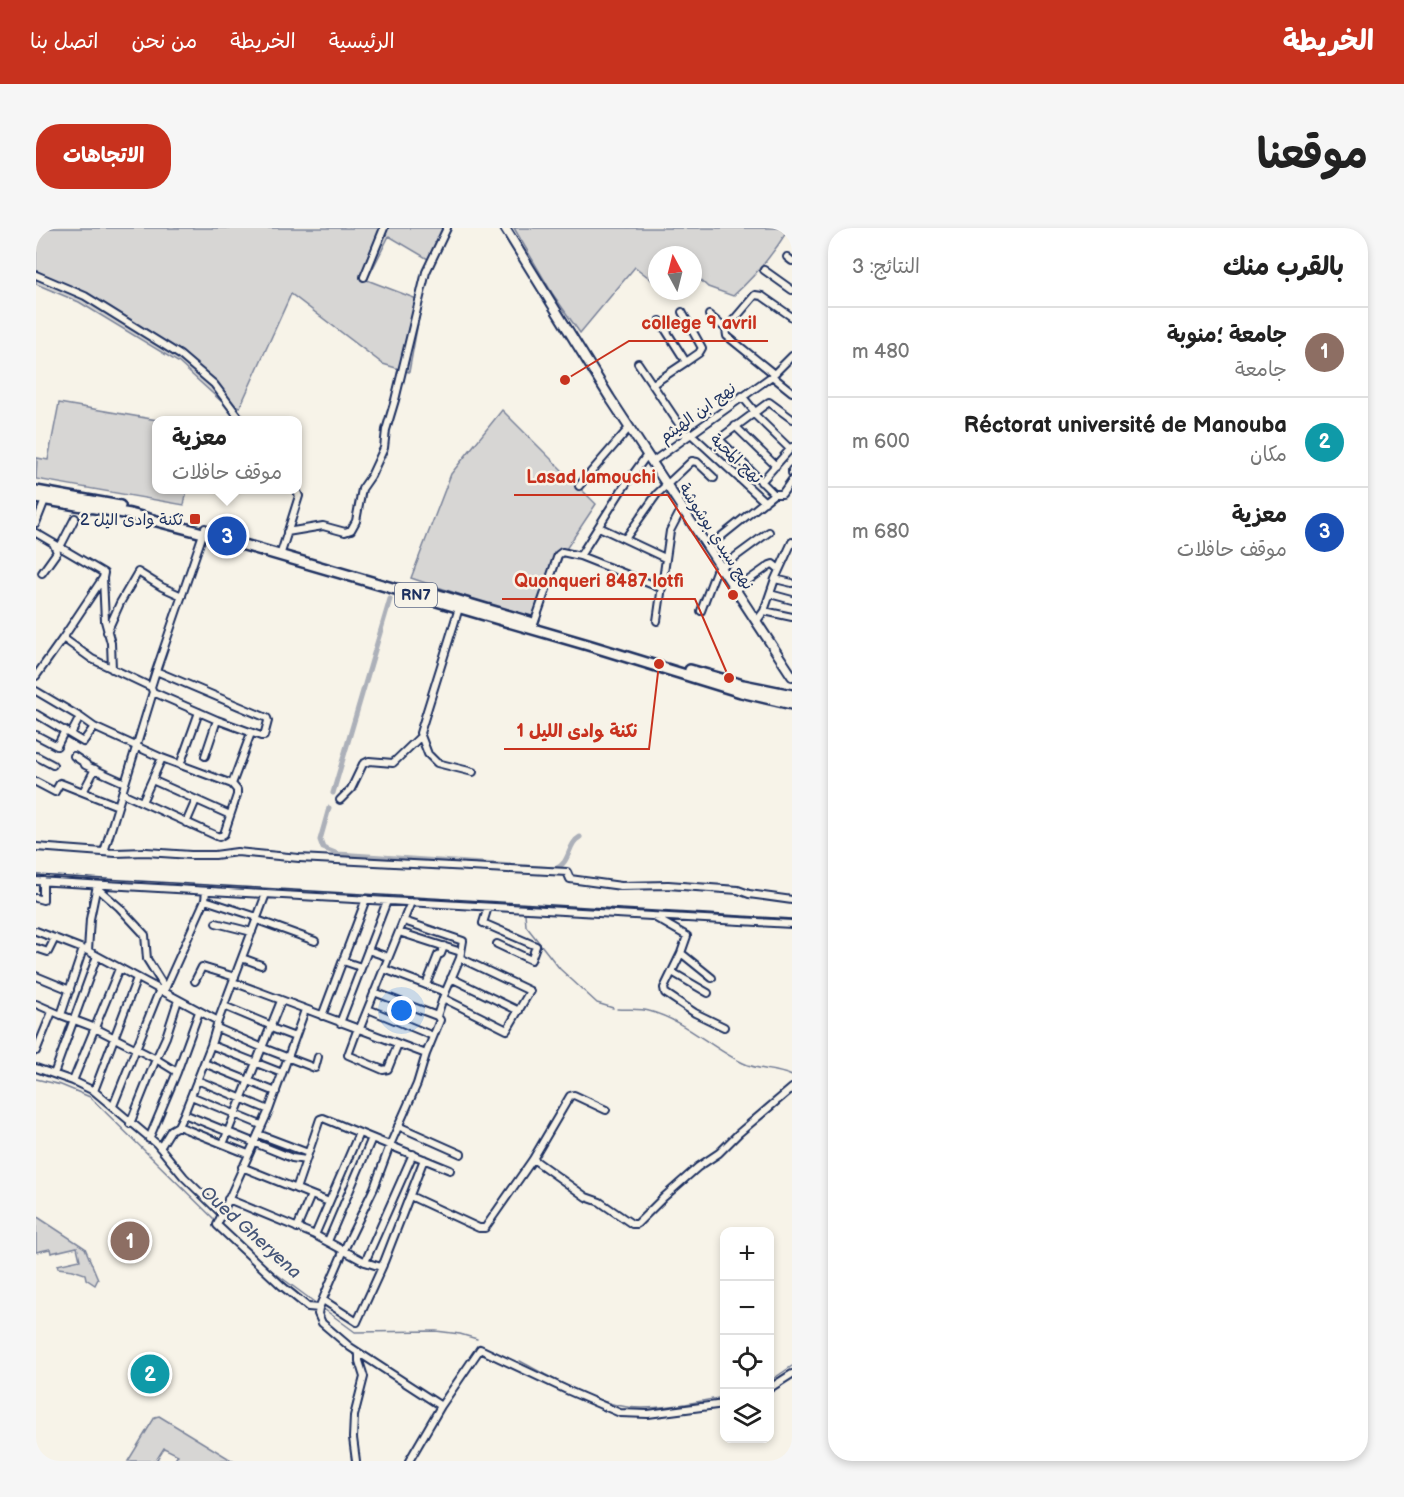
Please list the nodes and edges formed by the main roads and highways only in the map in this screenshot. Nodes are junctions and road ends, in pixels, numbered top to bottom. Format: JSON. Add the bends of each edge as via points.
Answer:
{"nodes":[{"id":1,"x":36,"y":491,"type":"edge"},
{"id":2,"x":40,"y":499,"type":"edge"},
{"id":3,"x":204,"y":530,"type":"junction"},
{"id":4,"x":281,"y":553,"type":"junction"},
{"id":5,"x":552,"y":632,"type":"junction"},
{"id":6,"x":792,"y":695,"type":"edge"},
{"id":7,"x":792,"y":704,"type":"edge"}],
"edges":[{"from":1,"to":3,"type":"main road","number":"RN7","via":[[131,508]]},
{"from":2,"to":3,"type":"main road","number":"RN7"},
{"from":3,"to":4,"type":"main road","number":"RN7"},
{"from":4,"to":5,"type":"main road","number":"RN7"},
{"from":4,"to":5,"type":"main road","number":"RN7"},
{"from":5,"to":6,"type":"main road","number":"RN7"},
{"from":5,"to":7,"type":"main road","number":"RN7","via":[[741,692]]}]}
